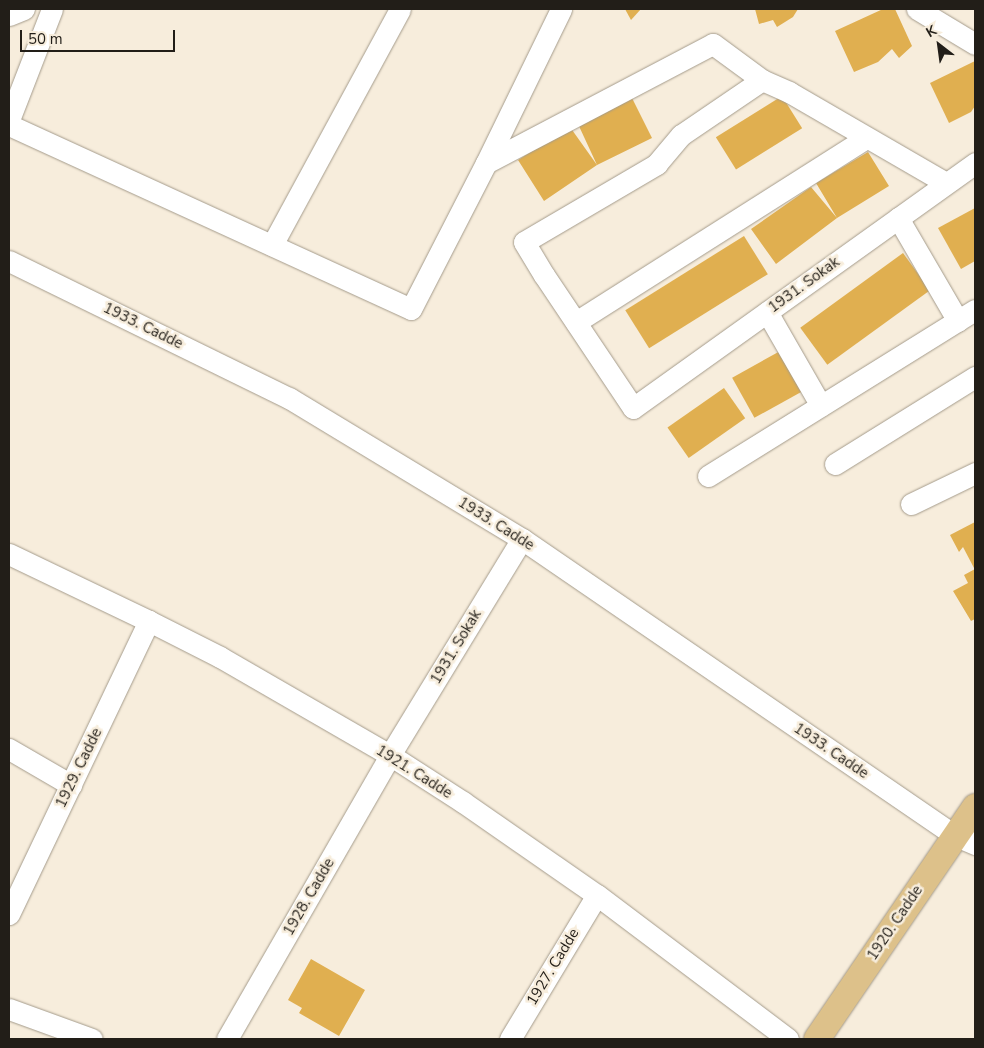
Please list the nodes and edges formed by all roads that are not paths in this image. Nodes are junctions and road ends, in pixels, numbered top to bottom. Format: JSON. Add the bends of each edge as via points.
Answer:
{"nodes":[{"id":1,"x":24,"y":9,"type":"edge"},
{"id":2,"x":52,"y":9,"type":"edge"},
{"id":3,"x":400,"y":9,"type":"edge"},
{"id":4,"x":561,"y":9,"type":"edge"},
{"id":5,"x":917,"y":9,"type":"edge"},
{"id":6,"x":9,"y":15,"type":"edge"},
{"id":7,"x":975,"y":44,"type":"edge"},
{"id":8,"x":762,"y":80,"type":"junction"},
{"id":9,"x":9,"y":120,"type":"edge"},
{"id":10,"x":9,"y":124,"type":"edge"},
{"id":11,"x":866,"y":138,"type":"junction"},
{"id":12,"x":486,"y":163,"type":"junction"},
{"id":13,"x":975,"y":163,"type":"edge"},
{"id":14,"x":946,"y":183,"type":"junction"},
{"id":15,"x":898,"y":218,"type":"junction"},
{"id":16,"x":272,"y":245,"type":"junction"},
{"id":17,"x":9,"y":261,"type":"edge"},
{"id":18,"x":766,"y":312,"type":"junction"},
{"id":19,"x":967,"y":316,"type":"edge"},
{"id":20,"x":576,"y":322,"type":"junction"},
{"id":21,"x":975,"y":377,"type":"edge"},
{"id":22,"x":820,"y":406,"type":"junction"},
{"id":23,"x":835,"y":464,"type":"dead end"},
{"id":24,"x":975,"y":474,"type":"edge"},
{"id":25,"x":708,"y":476,"type":"dead end"},
{"id":26,"x":911,"y":504,"type":"dead end"},
{"id":27,"x":522,"y":539,"type":"junction"},
{"id":28,"x":9,"y":554,"type":"edge"},
{"id":29,"x":149,"y":620,"type":"junction"},
{"id":30,"x":9,"y":749,"type":"edge"},
{"id":31,"x":390,"y":755,"type":"junction"},
{"id":32,"x":71,"y":785,"type":"junction"},
{"id":33,"x":975,"y":807,"type":"edge"},
{"id":34,"x":965,"y":840,"type":"edge"},
{"id":35,"x":597,"y":895,"type":"junction"},
{"id":36,"x":9,"y":914,"type":"edge"},
{"id":37,"x":9,"y":1010,"type":"edge"},
{"id":38,"x":92,"y":1039,"type":"edge"},
{"id":39,"x":228,"y":1039,"type":"edge"},
{"id":40,"x":510,"y":1039,"type":"edge"},
{"id":41,"x":788,"y":1039,"type":"edge"},
{"id":42,"x":817,"y":1039,"type":"edge"}],
"edges":[{"from":1,"to":6,"type":"street"},
{"from":2,"to":9,"type":"street"},
{"from":3,"to":16,"type":"street"},
{"from":4,"to":12,"type":"street"},
{"from":5,"to":7,"type":"street"},
{"from":8,"to":11,"type":"street","via":[[789,92]]},
{"from":8,"to":12,"type":"street","via":[[712,44]]},
{"from":8,"to":20,"type":"street","via":[[682,135],[657,164],[524,242]]},
{"from":10,"to":16,"type":"street"},
{"from":11,"to":14,"type":"street"},
{"from":11,"to":20,"type":"street"},
{"from":12,"to":16,"type":"street","via":[[411,309]]},
{"from":13,"to":14,"type":"street","name":"1931. Sokak"},
{"from":14,"to":15,"type":"street","name":"1931. Sokak"},
{"from":15,"to":18,"type":"street","name":"1931. Sokak"},
{"from":15,"to":19,"type":"street"},
{"from":17,"to":27,"type":"street","name":"1933. Cadde","via":[[289,398]]},
{"from":18,"to":20,"type":"street","name":"1931. Sokak","via":[[633,408]]},
{"from":18,"to":22,"type":"street"},
{"from":19,"to":22,"type":"street"},
{"from":21,"to":23,"type":"street"},
{"from":22,"to":25,"type":"street"},
{"from":24,"to":26,"type":"street"},
{"from":27,"to":31,"type":"street","name":"1931. Sokak"},
{"from":27,"to":34,"type":"street","name":"1933. Cadde"},
{"from":28,"to":29,"type":"street","name":"1921. Cadde"},
{"from":29,"to":31,"type":"street","name":"1921. Cadde"},
{"from":29,"to":32,"type":"street","name":"1929. Cadde"},
{"from":30,"to":32,"type":"street"},
{"from":31,"to":35,"type":"street","name":"1921. Cadde"},
{"from":31,"to":39,"type":"street","name":"1928. Cadde"},
{"from":32,"to":36,"type":"street","name":"1929. Cadde"},
{"from":33,"to":34,"type":"main road","name":"1920. Cadde"},
{"from":34,"to":42,"type":"main road","name":"1920. Cadde"},
{"from":35,"to":40,"type":"street","name":"1927. Cadde"},
{"from":35,"to":41,"type":"street","name":"1921. Cadde"},
{"from":37,"to":38,"type":"street"}]}
